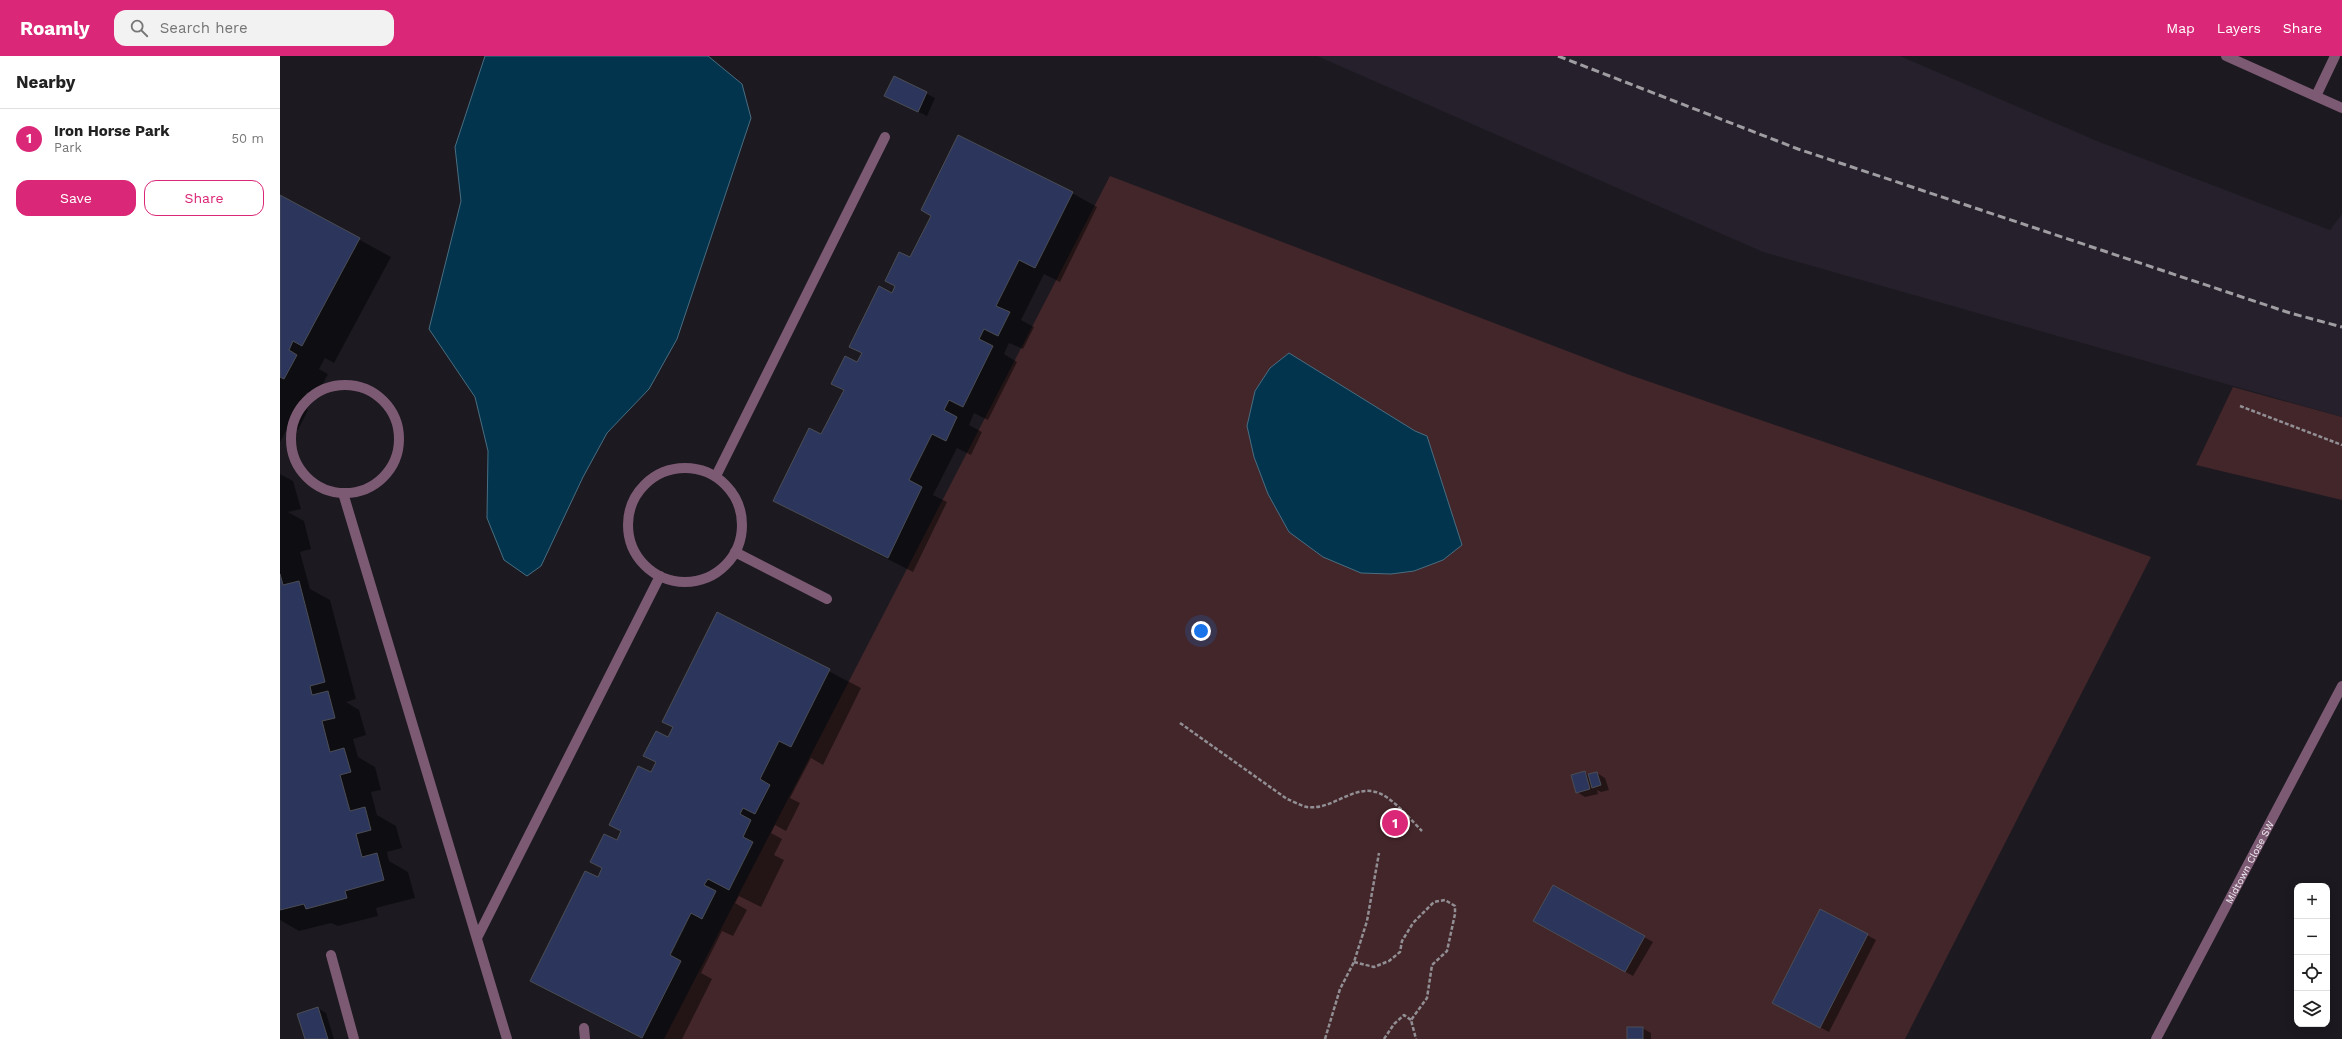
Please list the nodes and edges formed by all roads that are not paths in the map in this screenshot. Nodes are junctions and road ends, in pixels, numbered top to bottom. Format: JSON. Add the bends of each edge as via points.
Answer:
{"nodes":[{"id":1,"x":2226,"y":56,"type":"edge"},
{"id":2,"x":2335,"y":56,"type":"edge"},
{"id":3,"x":2316,"y":96,"type":"junction"},
{"id":4,"x":2342,"y":108,"type":"edge"},
{"id":5,"x":885,"y":137,"type":"dead end"},
{"id":6,"x":716,"y":476,"type":"junction"},
{"id":7,"x":343,"y":493,"type":"junction"},
{"id":8,"x":735,"y":552,"type":"junction"},
{"id":9,"x":660,"y":576,"type":"junction"},
{"id":10,"x":827,"y":599,"type":"dead end"},
{"id":11,"x":2342,"y":686,"type":"edge"},
{"id":12,"x":477,"y":938,"type":"junction"},
{"id":13,"x":331,"y":955,"type":"dead end"},
{"id":14,"x":584,"y":1028,"type":"dead end"},
{"id":15,"x":354,"y":1039,"type":"edge"},
{"id":16,"x":507,"y":1039,"type":"edge"},
{"id":17,"x":585,"y":1039,"type":"edge"},
{"id":18,"x":2156,"y":1039,"type":"edge"}],
"edges":[{"from":1,"to":3,"type":"street"},
{"from":2,"to":3,"type":"street"},
{"from":3,"to":4,"type":"street"},
{"from":5,"to":6,"type":"street"},
{"from":6,"to":8,"type":"street","via":[[731,490],[740,510],[742,532]]},
{"from":6,"to":9,"type":"street","via":[[694,468],[671,469],[650,479],[635,497],[628,519],[630,542],[641,562]]},
{"from":7,"to":7,"type":"street","via":[[326,489],[311,481],[299,467],[291,433],[296,416],[306,402],[320,391],[337,385],[355,386],[371,392],[385,403],[395,418],[399,436],[397,453],[389,469],[377,482],[361,491]]},
{"from":7,"to":12,"type":"street"},
{"from":8,"to":9,"type":"street","via":[[721,569],[702,579],[681,582]]},
{"from":8,"to":10,"type":"street"},
{"from":9,"to":12,"type":"street"},
{"from":11,"to":18,"type":"street","name":"Midtown Close SW"},
{"from":12,"to":16,"type":"street"},
{"from":13,"to":15,"type":"street"},
{"from":14,"to":17,"type":"street"}]}
